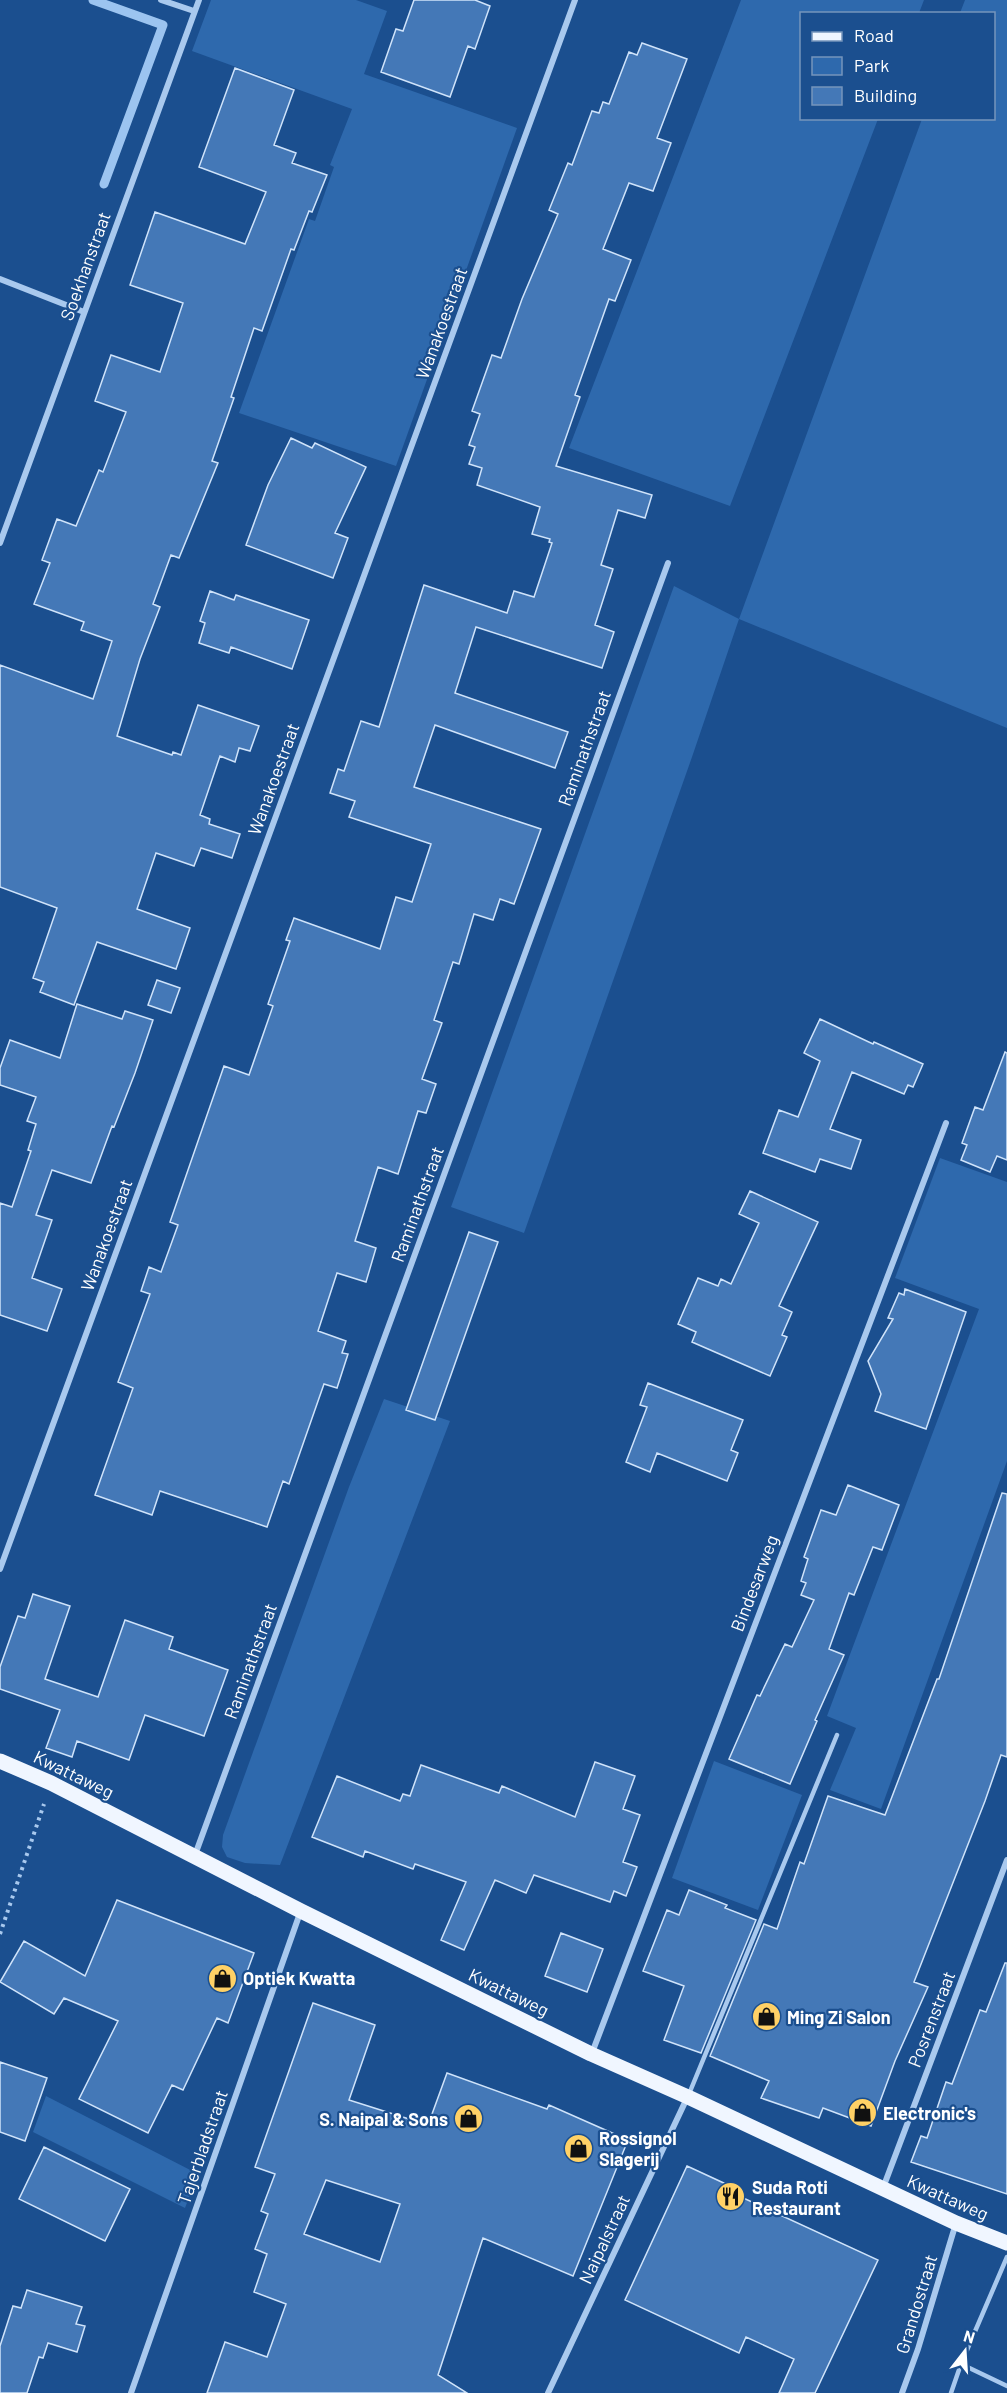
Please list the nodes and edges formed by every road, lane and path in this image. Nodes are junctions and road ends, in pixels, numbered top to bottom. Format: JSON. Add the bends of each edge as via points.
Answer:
{"nodes":[{"id":1,"x":161,"y":0,"type":"edge"},
{"id":2,"x":199,"y":0,"type":"edge"},
{"id":3,"x":575,"y":0,"type":"edge"},
{"id":4,"x":195,"y":11,"type":"junction"},
{"id":5,"x":0,"y":279,"type":"edge"},
{"id":6,"x":84,"y":312,"type":"junction"},
{"id":7,"x":0,"y":543,"type":"edge"},
{"id":8,"x":668,"y":563,"type":"dead end"},
{"id":9,"x":946,"y":1122,"type":"dead end"},
{"id":10,"x":0,"y":1569,"type":"edge"},
{"id":11,"x":837,"y":1735,"type":"dead end"},
{"id":12,"x":0,"y":1761,"type":"edge"},
{"id":13,"x":51,"y":1784,"type":"junction"},
{"id":14,"x":195,"y":1856,"type":"junction"},
{"id":15,"x":1007,"y":1860,"type":"edge"},
{"id":16,"x":301,"y":1911,"type":"junction"},
{"id":17,"x":0,"y":1934,"type":"edge"},
{"id":18,"x":591,"y":2054,"type":"junction"},
{"id":19,"x":687,"y":2097,"type":"junction"},
{"id":20,"x":883,"y":2189,"type":"junction"},
{"id":21,"x":956,"y":2223,"type":"junction"},
{"id":22,"x":1007,"y":2243,"type":"edge"},
{"id":23,"x":1007,"y":2257,"type":"edge"},
{"id":24,"x":961,"y":2364,"type":"junction"},
{"id":25,"x":1007,"y":2386,"type":"edge"},
{"id":26,"x":131,"y":2393,"type":"edge"},
{"id":27,"x":548,"y":2393,"type":"edge"},
{"id":28,"x":902,"y":2393,"type":"edge"},
{"id":29,"x":951,"y":2393,"type":"edge"}],
"edges":[{"from":1,"to":4,"type":"street"},
{"from":2,"to":4,"type":"street","name":"Soekhanstraat"},
{"from":3,"to":10,"type":"street","name":"Wanakoestraat"},
{"from":4,"to":6,"type":"street","name":"Soekhanstraat"},
{"from":5,"to":6,"type":"street"},
{"from":6,"to":7,"type":"street","name":"Soekhanstraat"},
{"from":8,"to":14,"type":"street","name":"Raminathstraat"},
{"from":9,"to":18,"type":"street","name":"Bindesarweg"},
{"from":11,"to":19,"type":"lane"},
{"from":12,"to":13,"type":"main road","name":"Kwattaweg"},
{"from":13,"to":14,"type":"main road","name":"Kwattaweg"},
{"from":13,"to":17,"type":"path"},
{"from":14,"to":16,"type":"main road","name":"Kwattaweg"},
{"from":15,"to":20,"type":"street","name":"Posrenstraat"},
{"from":16,"to":18,"type":"main road","name":"Kwattaweg"},
{"from":16,"to":26,"type":"street","name":"Tajerbladstraat"},
{"from":18,"to":19,"type":"main road","name":"Kwattaweg"},
{"from":19,"to":20,"type":"main road","name":"Kwattaweg"},
{"from":19,"to":27,"type":"street","name":"Naipalstraat"},
{"from":20,"to":21,"type":"main road","name":"Kwattaweg"},
{"from":21,"to":22,"type":"main road","name":"Kwattaweg"},
{"from":21,"to":28,"type":"street","name":"Grandostraat"},
{"from":23,"to":24,"type":"lane"},
{"from":24,"to":25,"type":"lane"},
{"from":24,"to":29,"type":"lane"}]}
